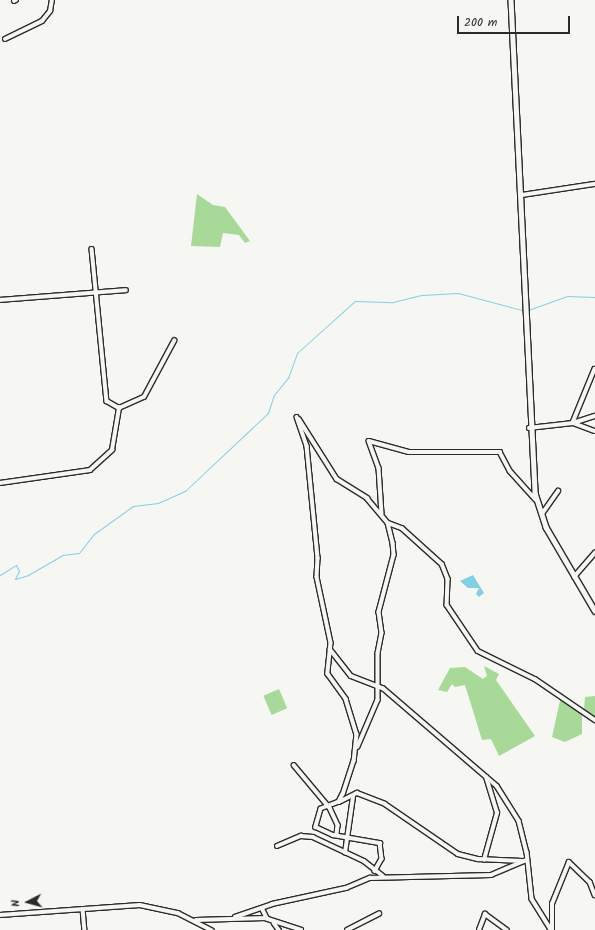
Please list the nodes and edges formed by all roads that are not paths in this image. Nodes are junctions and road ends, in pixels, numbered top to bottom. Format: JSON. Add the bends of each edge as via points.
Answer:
{"nodes":[{"id":1,"x":52,"y":0,"type":"edge"},
{"id":2,"x":511,"y":0,"type":"edge"},
{"id":3,"x":5,"y":39,"type":"dead end"},
{"id":4,"x":595,"y":184,"type":"edge"},
{"id":5,"x":522,"y":195,"type":"junction"},
{"id":6,"x":92,"y":249,"type":"dead end"},
{"id":7,"x":126,"y":290,"type":"dead end"},
{"id":8,"x":97,"y":292,"type":"junction"},
{"id":9,"x":0,"y":300,"type":"edge"},
{"id":10,"x":174,"y":341,"type":"dead end"},
{"id":11,"x":595,"y":369,"type":"edge"},
{"id":12,"x":119,"y":408,"type":"junction"},
{"id":13,"x":595,"y":416,"type":"edge"},
{"id":14,"x":573,"y":424,"type":"junction"},
{"id":15,"x":530,"y":428,"type":"junction"},
{"id":16,"x":595,"y":431,"type":"edge"},
{"id":17,"x":0,"y":483,"type":"edge"},
{"id":18,"x":558,"y":491,"type":"dead end"},
{"id":19,"x":536,"y":500,"type":"junction"},
{"id":20,"x":382,"y":515,"type":"junction"},
{"id":21,"x":541,"y":516,"type":"junction"},
{"id":22,"x":388,"y":523,"type":"junction"},
{"id":23,"x":595,"y":553,"type":"edge"},
{"id":24,"x":574,"y":577,"type":"junction"},
{"id":25,"x":595,"y":611,"type":"edge"},
{"id":26,"x":330,"y":649,"type":"junction"},
{"id":27,"x":380,"y":687,"type":"junction"},
{"id":28,"x":595,"y":720,"type":"edge"},
{"id":29,"x":356,"y":750,"type":"junction"},
{"id":30,"x":294,"y":765,"type":"dead end"},
{"id":31,"x":485,"y":777,"type":"junction"},
{"id":32,"x":353,"y":796,"type":"junction"},
{"id":33,"x":339,"y":802,"type":"junction"},
{"id":34,"x":330,"y":808,"type":"junction"},
{"id":35,"x":337,"y":835,"type":"junction"},
{"id":36,"x":348,"y":836,"type":"junction"},
{"id":37,"x":278,"y":846,"type":"dead end"},
{"id":38,"x":345,"y":853,"type":"junction"},
{"id":39,"x":484,"y":860,"type":"junction"},
{"id":40,"x":527,"y":860,"type":"junction"},
{"id":41,"x":375,"y":871,"type":"junction"},
{"id":42,"x":384,"y":876,"type":"junction"},
{"id":43,"x":595,"y":895,"type":"edge"},
{"id":44,"x":262,"y":908,"type":"junction"},
{"id":45,"x":83,"y":909,"type":"junction"},
{"id":46,"x":379,"y":914,"type":"dead end"},
{"id":47,"x":0,"y":915,"type":"edge"},
{"id":48,"x":234,"y":917,"type":"junction"},
{"id":49,"x":267,"y":918,"type":"junction"},
{"id":50,"x":195,"y":920,"type":"junction"},
{"id":51,"x":274,"y":923,"type":"junction"},
{"id":52,"x":85,"y":930,"type":"edge"},
{"id":53,"x":212,"y":930,"type":"edge"},
{"id":54,"x":279,"y":930,"type":"edge"},
{"id":55,"x":301,"y":930,"type":"edge"},
{"id":56,"x":347,"y":930,"type":"edge"},
{"id":57,"x":479,"y":930,"type":"edge"},
{"id":58,"x":506,"y":930,"type":"edge"},
{"id":59,"x":551,"y":930,"type":"edge"}],
"edges":[{"from":1,"to":3,"type":"street","via":[[50,11],[42,21]]},
{"from":2,"to":5,"type":"street"},
{"from":4,"to":5,"type":"street"},
{"from":5,"to":15,"type":"street","via":[[523,279],[529,329]]},
{"from":6,"to":8,"type":"street"},
{"from":7,"to":8,"type":"street"},
{"from":8,"to":9,"type":"street"},
{"from":8,"to":12,"type":"street","via":[[107,400]]},
{"from":10,"to":12,"type":"street","via":[[144,397]]},
{"from":11,"to":14,"type":"street"},
{"from":12,"to":17,"type":"street","via":[[112,450],[90,470]]},
{"from":13,"to":14,"type":"street"},
{"from":14,"to":15,"type":"street"},
{"from":14,"to":16,"type":"street"},
{"from":15,"to":19,"type":"street"},
{"from":18,"to":21,"type":"street"},
{"from":19,"to":20,"type":"street","via":[[510,471],[500,452],[409,452],[370,441],[379,468]]},
{"from":19,"to":21,"type":"street"},
{"from":20,"to":22,"type":"street"},
{"from":20,"to":26,"type":"street","via":[[367,498],[337,479],[297,417],[307,446],[318,558],[317,577]]},
{"from":21,"to":24,"type":"street"},
{"from":22,"to":27,"type":"street","via":[[394,555],[379,612]]},
{"from":22,"to":28,"type":"street","via":[[402,528],[442,564],[448,579],[447,605],[478,651],[535,679]]},
{"from":23,"to":24,"type":"street"},
{"from":24,"to":25,"type":"street"},
{"from":26,"to":27,"type":"street","via":[[351,676]]},
{"from":26,"to":29,"type":"street","via":[[328,674],[350,708],[356,730]]},
{"from":27,"to":29,"type":"street","via":[[376,710]]},
{"from":27,"to":31,"type":"street"},
{"from":29,"to":33,"type":"street"},
{"from":30,"to":34,"type":"street"},
{"from":31,"to":39,"type":"street","via":[[496,813]]},
{"from":31,"to":40,"type":"street","via":[[497,786],[517,817]]},
{"from":32,"to":33,"type":"street"},
{"from":32,"to":36,"type":"street"},
{"from":32,"to":39,"type":"street","via":[[357,793],[385,804],[458,854]]},
{"from":33,"to":34,"type":"street"},
{"from":34,"to":35,"type":"street","via":[[338,825]]},
{"from":34,"to":35,"type":"street","via":[[321,809],[316,827]]},
{"from":35,"to":36,"type":"street"},
{"from":36,"to":38,"type":"street"},
{"from":36,"to":41,"type":"street","via":[[380,843],[382,859]]},
{"from":37,"to":38,"type":"street","via":[[301,836],[313,837]]},
{"from":38,"to":41,"type":"street","via":[[364,861]]},
{"from":39,"to":40,"type":"street"},
{"from":40,"to":42,"type":"street","via":[[491,875],[452,878]]},
{"from":40,"to":59,"type":"street","via":[[532,899]]},
{"from":41,"to":42,"type":"street"},
{"from":42,"to":44,"type":"street"},
{"from":43,"to":59,"type":"street","via":[[587,879],[569,862],[552,904]]},
{"from":44,"to":48,"type":"street"},
{"from":44,"to":49,"type":"street"},
{"from":45,"to":47,"type":"street"},
{"from":45,"to":50,"type":"street","via":[[140,905]]},
{"from":45,"to":52,"type":"street"},
{"from":46,"to":56,"type":"street"},
{"from":48,"to":49,"type":"street"},
{"from":48,"to":50,"type":"street"},
{"from":49,"to":51,"type":"street"},
{"from":50,"to":53,"type":"street"},
{"from":51,"to":54,"type":"street"},
{"from":51,"to":55,"type":"street"},
{"from":57,"to":58,"type":"street","via":[[484,914]]}]}
